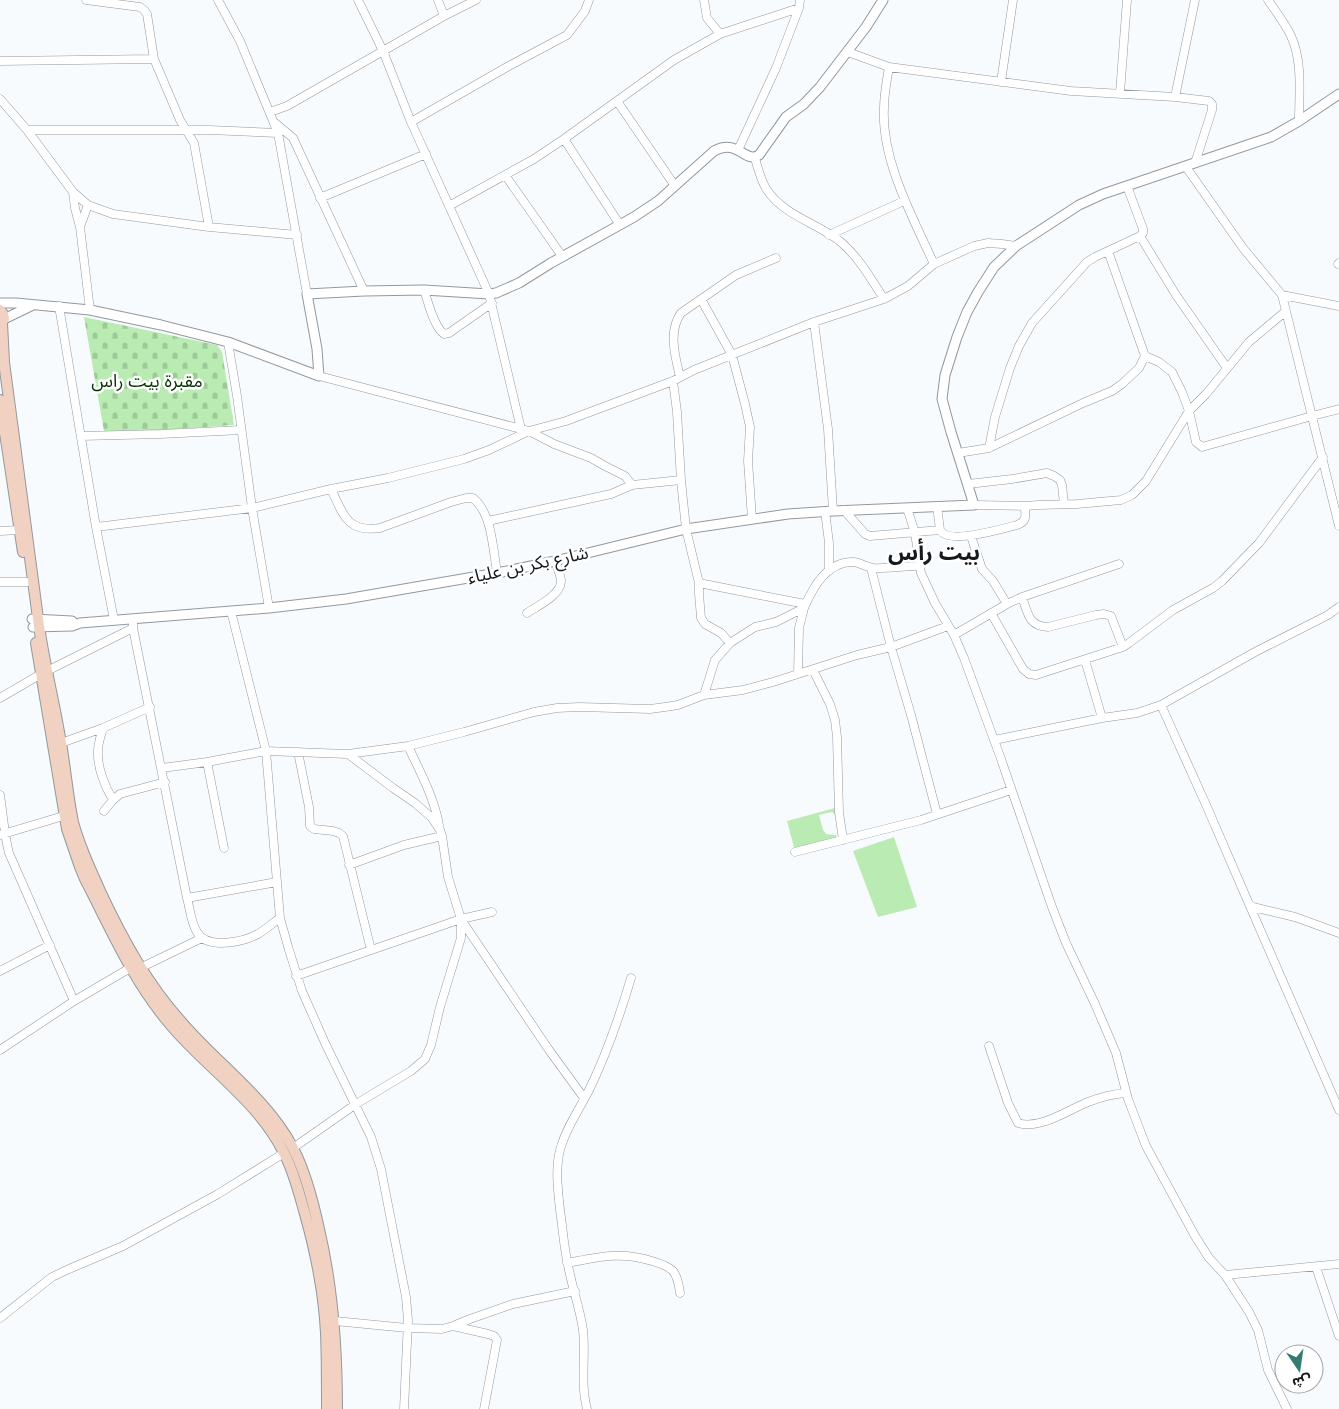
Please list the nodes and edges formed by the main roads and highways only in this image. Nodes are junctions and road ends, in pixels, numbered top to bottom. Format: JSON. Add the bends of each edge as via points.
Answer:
{"nodes":[{"id":1,"x":2,"y":319,"type":"edge"},
{"id":2,"x":0,"y":400,"type":"edge"},
{"id":3,"x":2,"y":422,"type":"edge"},
{"id":4,"x":36,"y":623,"type":"junction"},
{"id":5,"x":44,"y":672,"type":"junction"},
{"id":6,"x":68,"y":814,"type":"junction"},
{"id":7,"x":288,"y":1150,"type":"junction"},
{"id":8,"x":327,"y":1409,"type":"edge"},
{"id":9,"x":337,"y":1409,"type":"edge"}],
"edges":[{"from":1,"to":4,"type":"main road","via":[[4,362]]},
{"from":2,"to":3,"type":"main road"},
{"from":3,"to":4,"type":"main road"},
{"from":4,"to":5,"type":"main road"},
{"from":5,"to":6,"type":"main road"},
{"from":5,"to":6,"type":"main road","via":[[61,743]]},
{"from":6,"to":7,"type":"main road","via":[[67,828],[80,867],[147,995],[170,1024],[258,1114]]},
{"from":7,"to":8,"type":"main road","via":[[290,1167],[314,1244],[321,1284],[326,1332]]},
{"from":7,"to":9,"type":"main road","via":[[303,1171],[324,1250],[334,1322]]}]}
